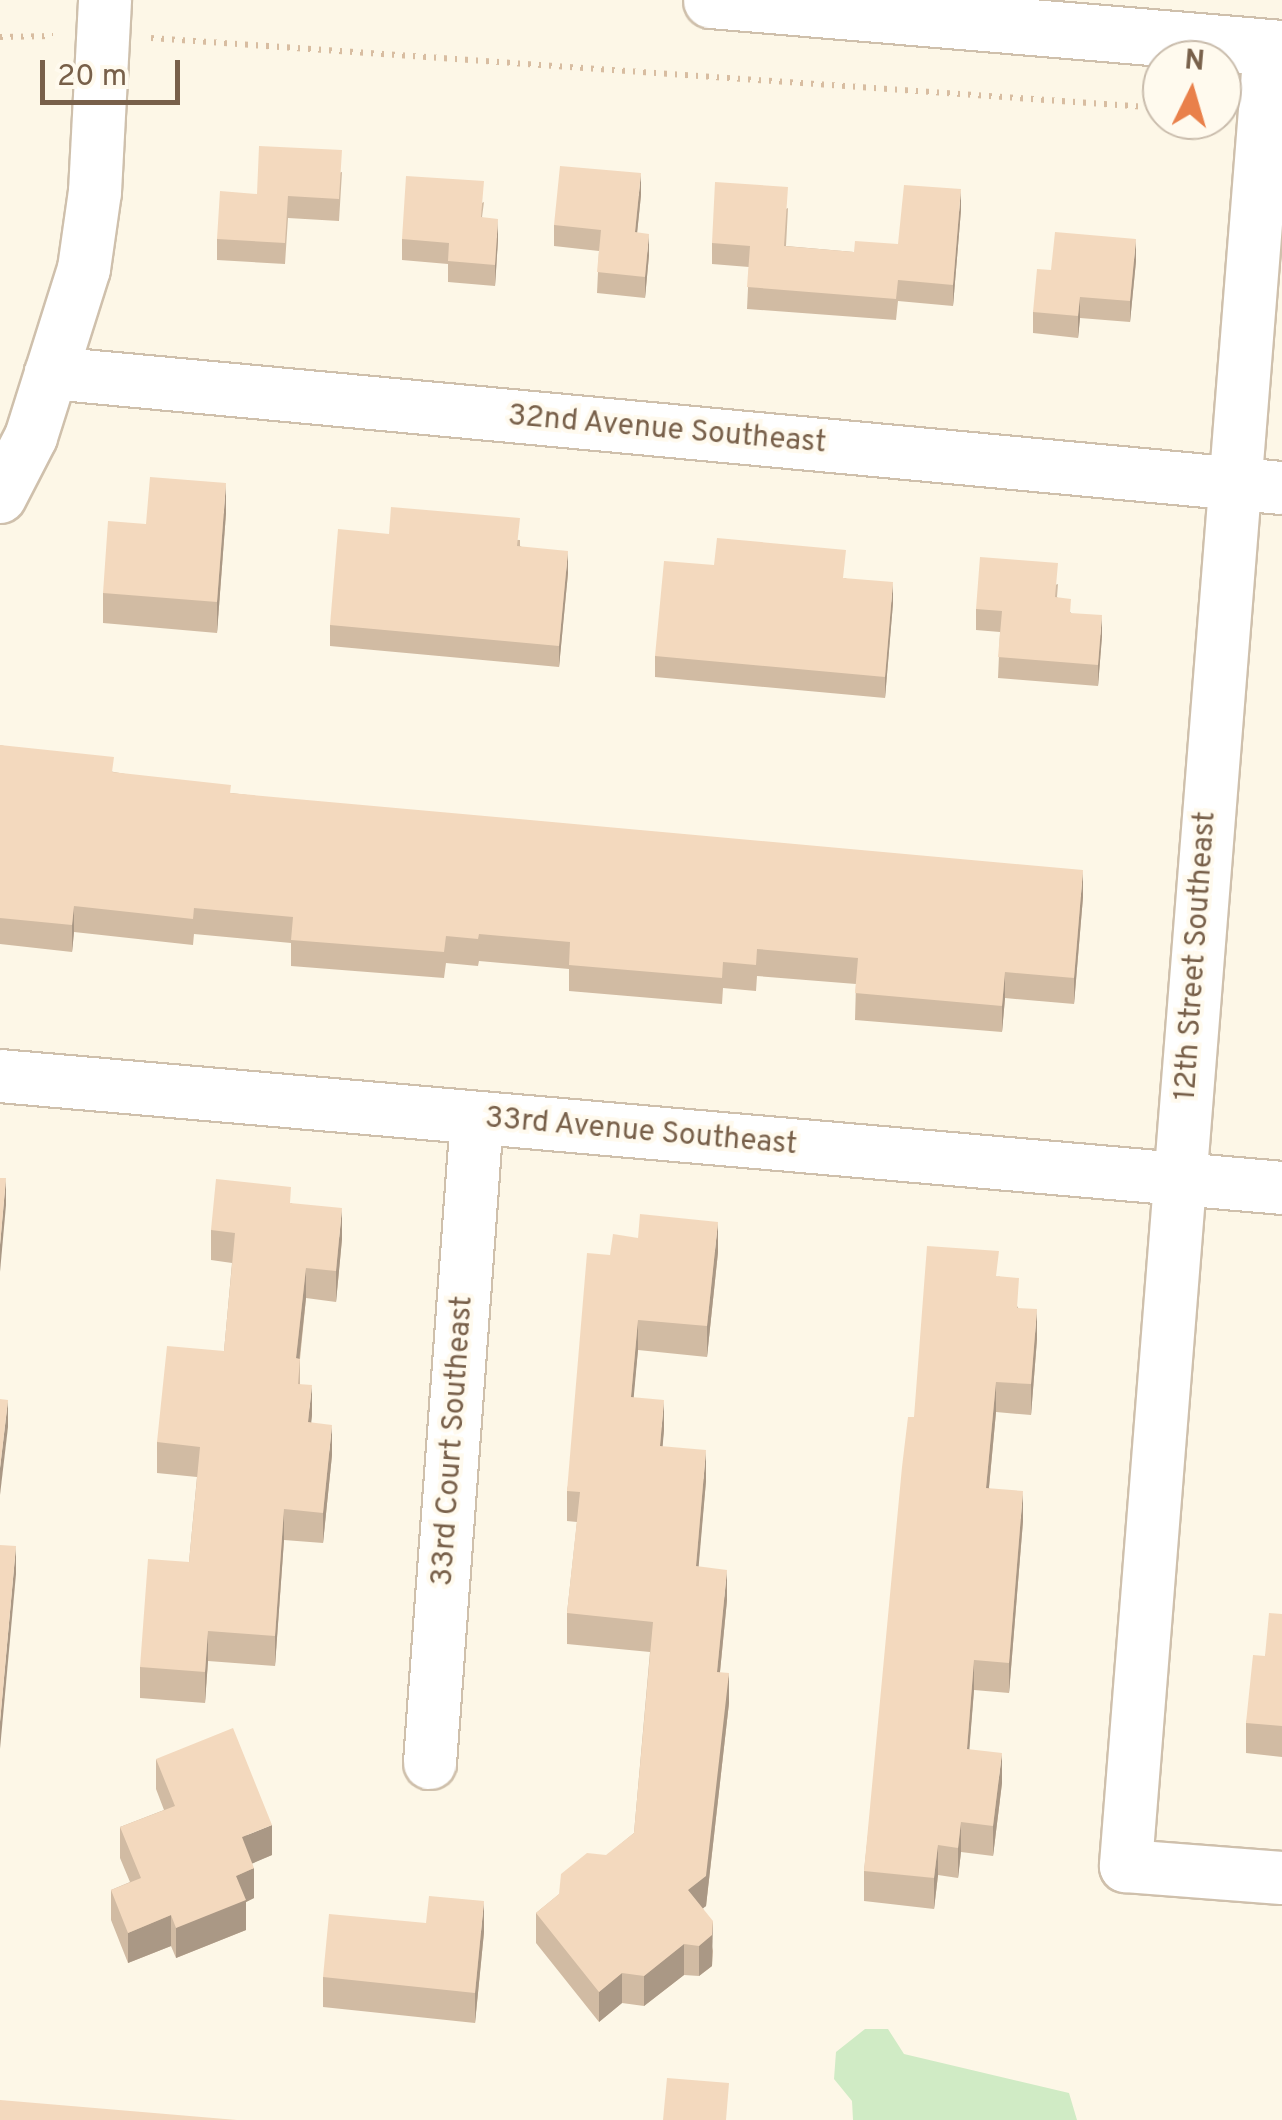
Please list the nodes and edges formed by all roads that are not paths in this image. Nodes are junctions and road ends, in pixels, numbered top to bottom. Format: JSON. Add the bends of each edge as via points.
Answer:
{"nodes":[{"id":1,"x":712,"y":0,"type":"edge"},
{"id":2,"x":104,"y":19,"type":"edge"},
{"id":3,"x":1276,"y":47,"type":"edge"},
{"id":4,"x":51,"y":374,"type":"junction"},
{"id":5,"x":1258,"y":486,"type":"edge"},
{"id":6,"x":0,"y":497,"type":"edge"},
{"id":7,"x":0,"y":1076,"type":"edge"},
{"id":8,"x":477,"y":1119,"type":"junction"},
{"id":9,"x":1180,"y":1178,"type":"junction"},
{"id":10,"x":1282,"y":1188,"type":"edge"},
{"id":11,"x":430,"y":1763,"type":"dead end"},
{"id":12,"x":1282,"y":1878,"type":"edge"}],
"edges":[{"from":1,"to":3,"type":"street"},
{"from":2,"to":4,"type":"street","via":[[84,269]]},
{"from":3,"to":5,"type":"street","name":"12th Street Southeast"},
{"from":4,"to":5,"type":"street","name":"32nd Avenue Southeast"},
{"from":4,"to":6,"type":"street"},
{"from":5,"to":9,"type":"street","name":"12th Street Southeast"},
{"from":7,"to":8,"type":"street","name":"33rd Avenue Southeast"},
{"from":8,"to":9,"type":"street","name":"33rd Avenue Southeast"},
{"from":8,"to":11,"type":"street","name":"33rd Court Southeast"},
{"from":9,"to":10,"type":"street","name":"33rd Avenue Southeast"},
{"from":9,"to":12,"type":"street","name":"12th Street Southeast","via":[[1126,1866]]}]}
